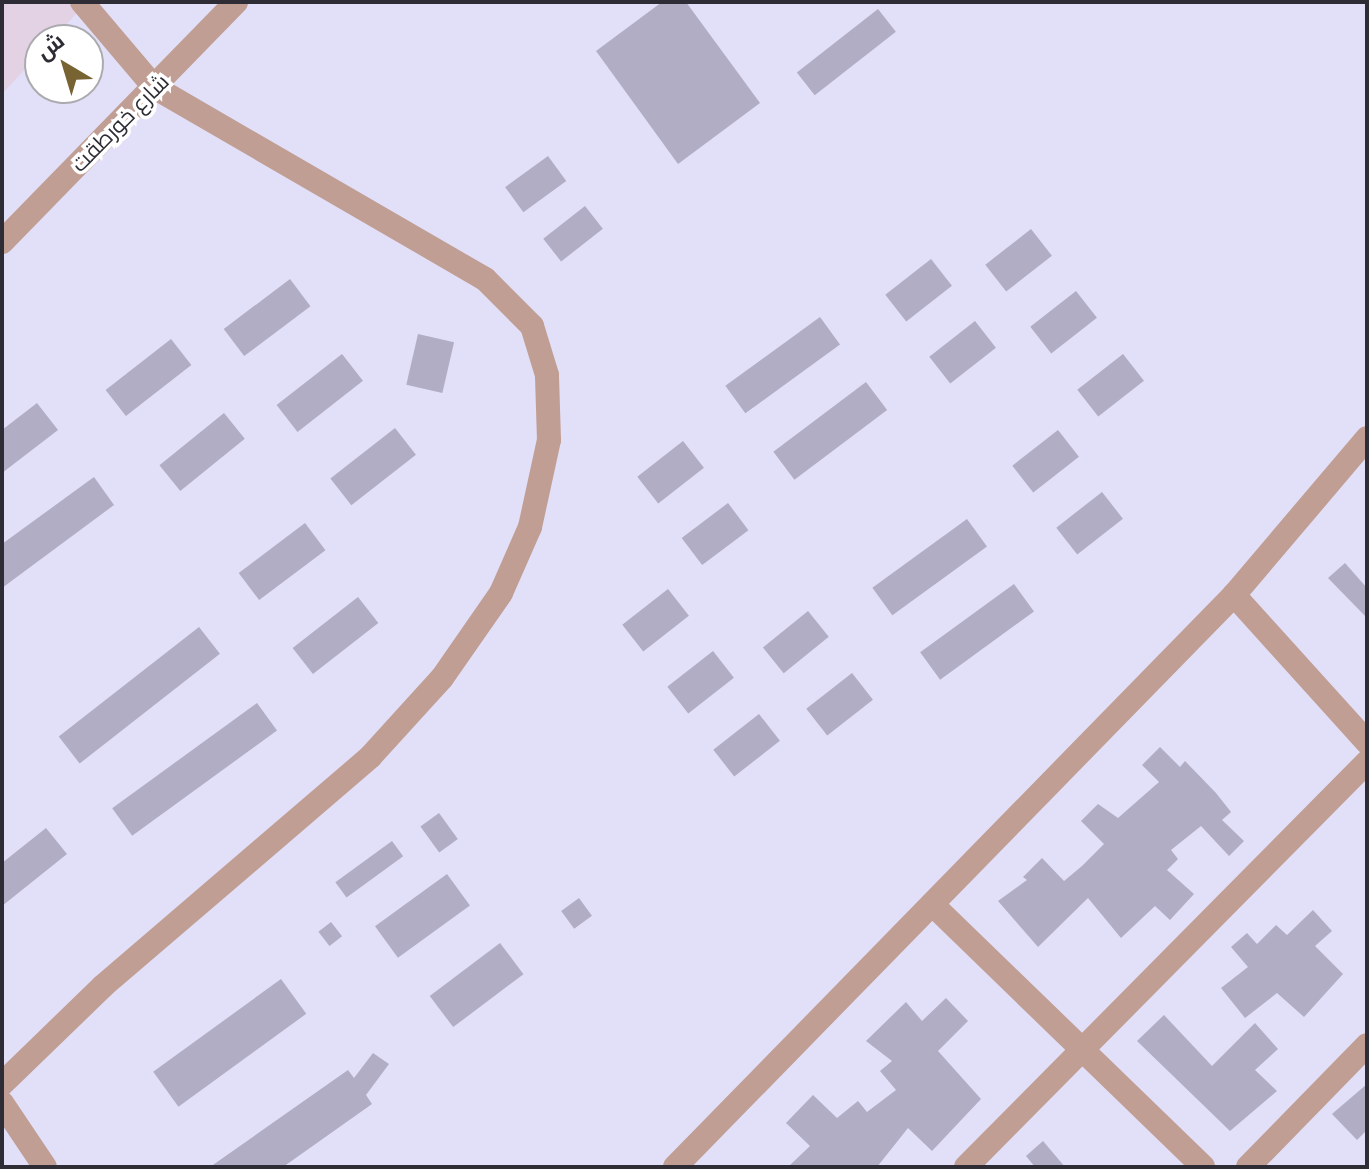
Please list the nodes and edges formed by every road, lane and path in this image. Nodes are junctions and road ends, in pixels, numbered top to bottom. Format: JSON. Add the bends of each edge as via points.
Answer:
{"nodes":[{"id":1,"x":82,"y":2,"type":"edge"},
{"id":2,"x":236,"y":2,"type":"edge"},
{"id":3,"x":155,"y":88,"type":"junction"},
{"id":4,"x":2,"y":242,"type":"edge"},
{"id":5,"x":1367,"y":438,"type":"edge"},
{"id":6,"x":1234,"y":595,"type":"junction"},
{"id":7,"x":1367,"y":742,"type":"edge"},
{"id":8,"x":1367,"y":762,"type":"edge"},
{"id":9,"x":933,"y":905,"type":"junction"},
{"id":10,"x":1367,"y":1045,"type":"edge"},
{"id":11,"x":1085,"y":1049,"type":"junction"},
{"id":12,"x":2,"y":1084,"type":"edge"},
{"id":13,"x":2,"y":1103,"type":"edge"},
{"id":14,"x":45,"y":1167,"type":"edge"},
{"id":15,"x":675,"y":1167,"type":"edge"},
{"id":16,"x":966,"y":1167,"type":"edge"},
{"id":17,"x":1203,"y":1167,"type":"edge"},
{"id":18,"x":1248,"y":1167,"type":"edge"}],
"edges":[{"from":1,"to":3,"type":"street"},
{"from":2,"to":3,"type":"street","name":"شارع خورطقت"},
{"from":3,"to":4,"type":"street","name":"شارع خورطقت"},
{"from":3,"to":12,"type":"street","via":[[485,279],[532,326],[547,375],[549,440],[530,527],[501,593],[442,678],[370,757],[103,986]]},
{"from":5,"to":6,"type":"street"},
{"from":6,"to":7,"type":"street"},
{"from":6,"to":9,"type":"street"},
{"from":8,"to":11,"type":"street"},
{"from":9,"to":11,"type":"street"},
{"from":9,"to":15,"type":"street"},
{"from":10,"to":18,"type":"street"},
{"from":11,"to":16,"type":"street"},
{"from":11,"to":17,"type":"street"},
{"from":13,"to":14,"type":"street"}]}
